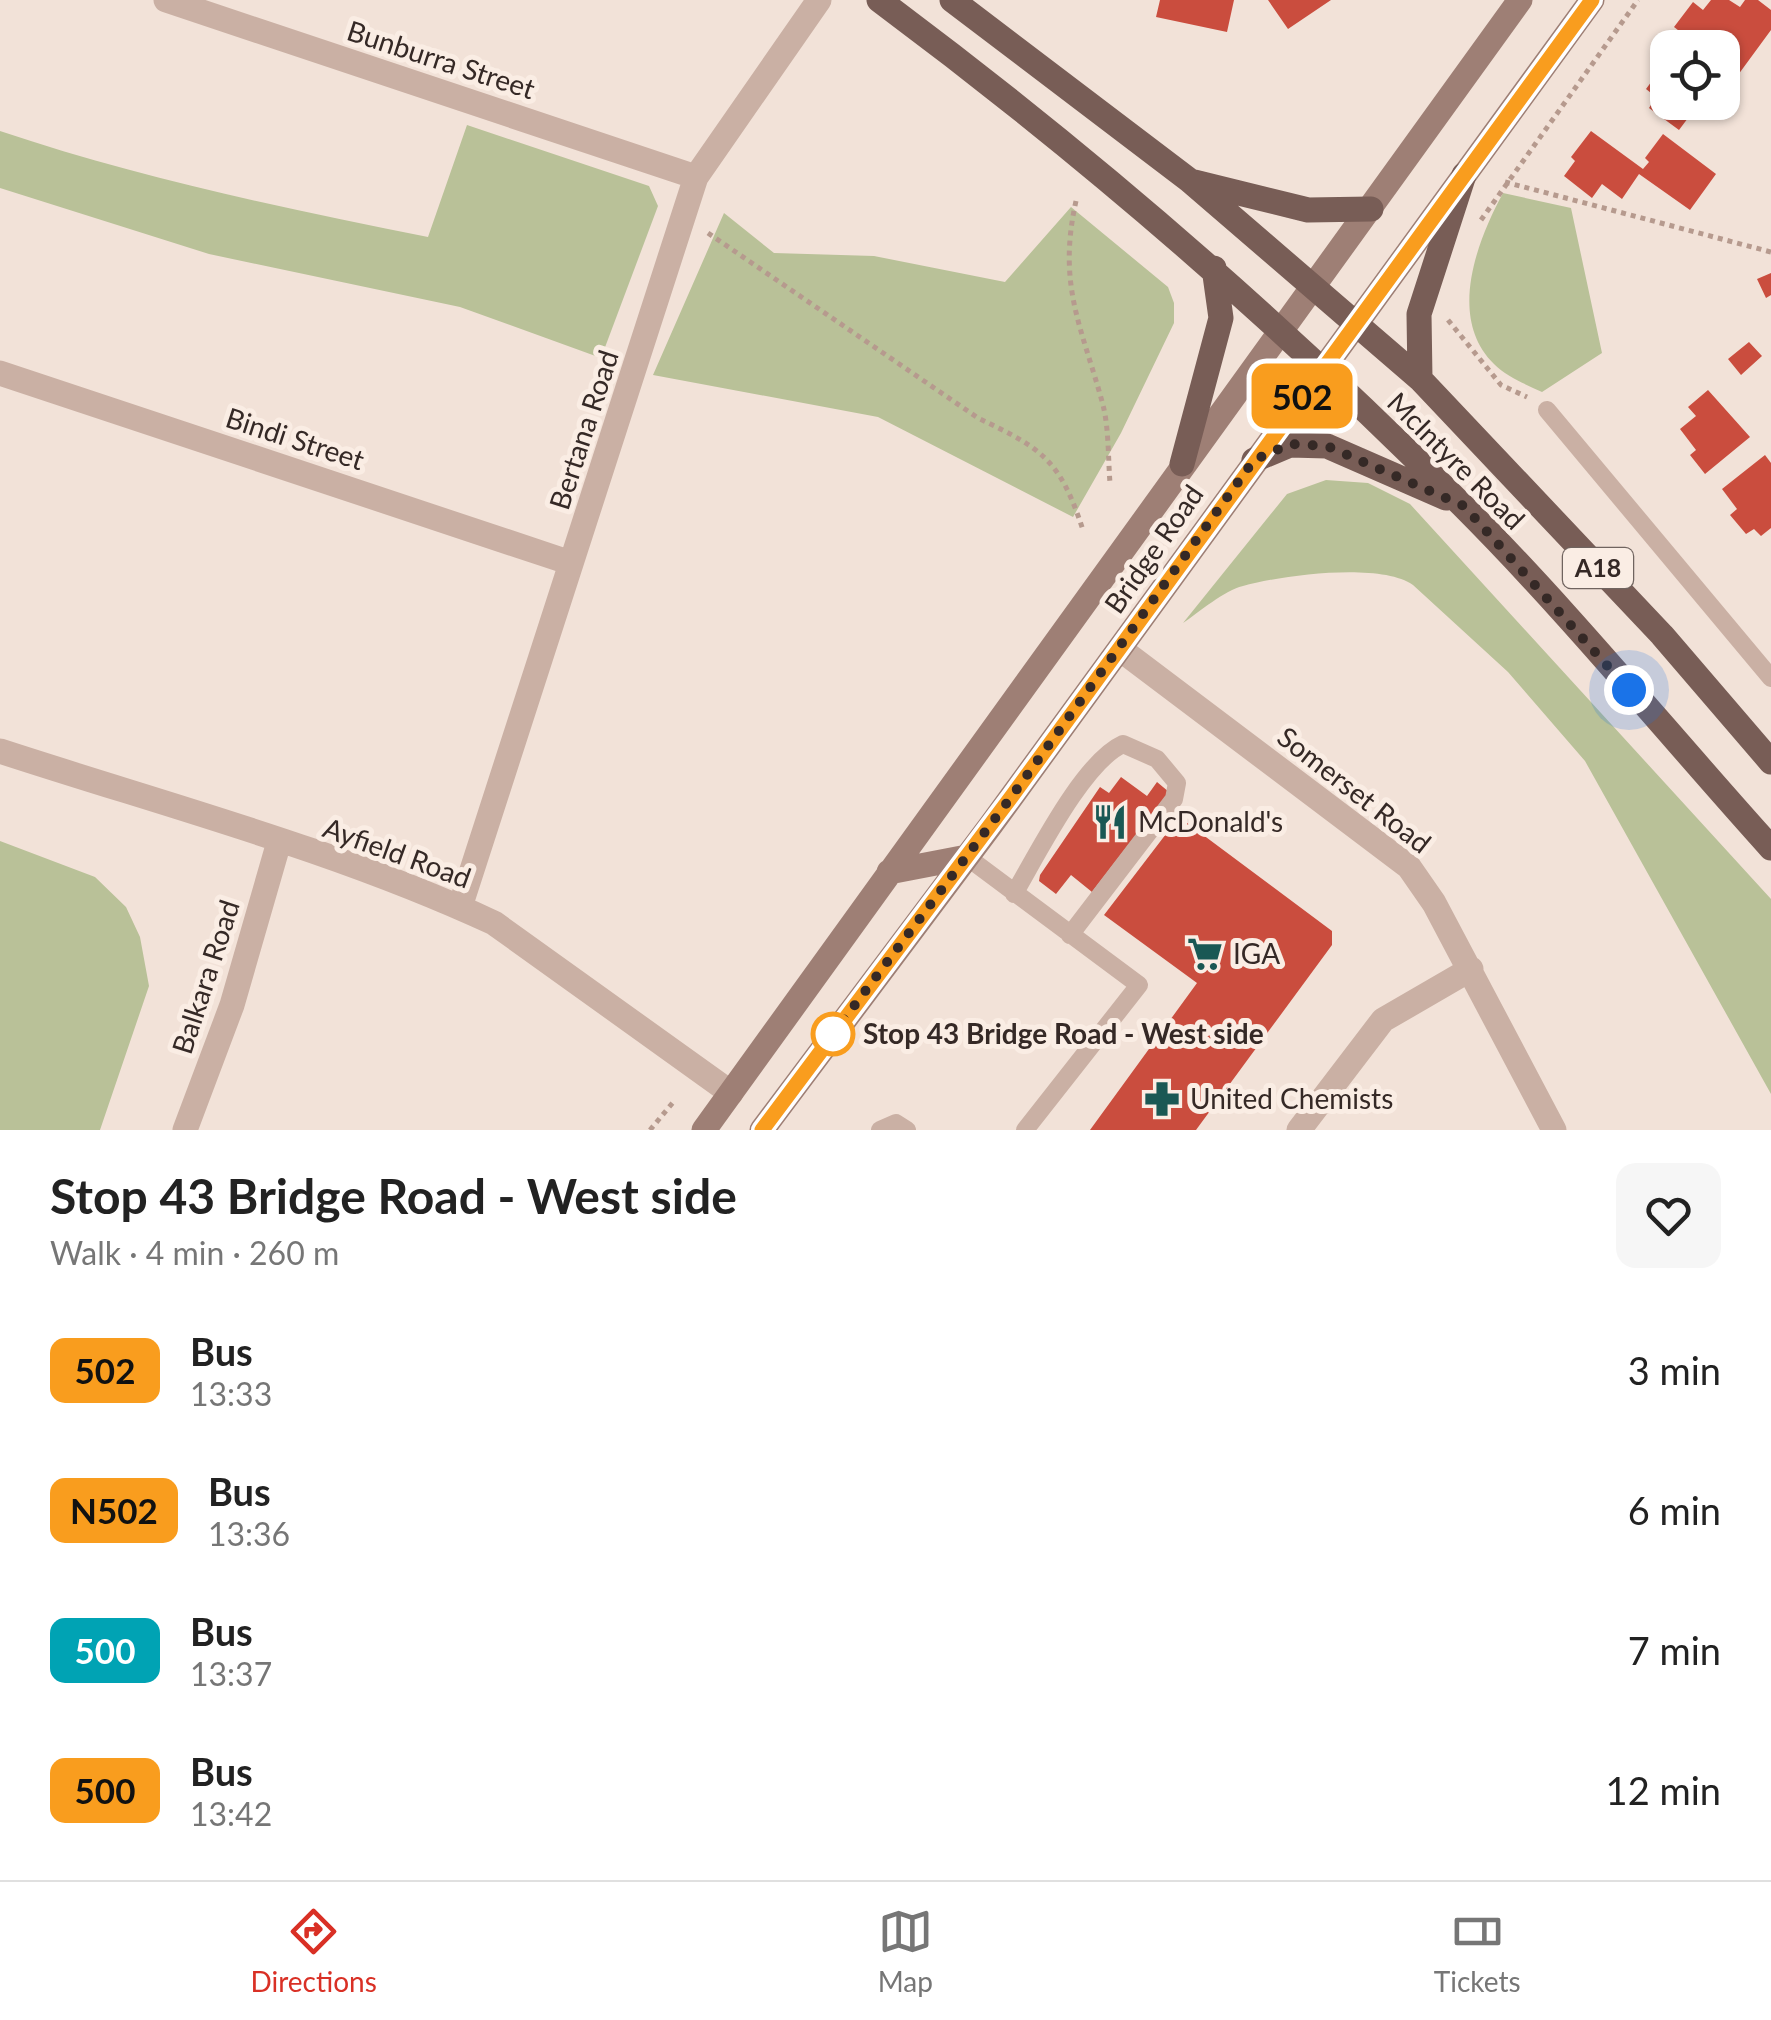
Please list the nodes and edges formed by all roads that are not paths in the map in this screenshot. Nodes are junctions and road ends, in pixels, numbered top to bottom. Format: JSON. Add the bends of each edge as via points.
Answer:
{"nodes":[{"id":1,"x":166,"y":0,"type":"edge"},
{"id":2,"x":819,"y":0,"type":"edge"},
{"id":3,"x":879,"y":0,"type":"edge"},
{"id":4,"x":952,"y":0,"type":"edge"},
{"id":5,"x":1520,"y":0,"type":"edge"},
{"id":6,"x":1592,"y":0,"type":"edge"},
{"id":7,"x":1464,"y":175,"type":"junction"},
{"id":8,"x":696,"y":178,"type":"junction"},
{"id":9,"x":1189,"y":180,"type":"junction"},
{"id":10,"x":1370,"y":209,"type":"junction"},
{"id":11,"x":1214,"y":268,"type":"junction"},
{"id":12,"x":1312,"y":286,"type":"junction"},
{"id":13,"x":1355,"y":323,"type":"junction"},
{"id":14,"x":1280,"y":330,"type":"junction"},
{"id":15,"x":1320,"y":370,"type":"junction"},
{"id":16,"x":0,"y":372,"type":"edge"},
{"id":17,"x":1420,"y":379,"type":"junction"},
{"id":18,"x":1547,"y":410,"type":"road end"},
{"id":19,"x":1254,"y":460,"type":"junction"},
{"id":20,"x":1182,"y":464,"type":"junction"},
{"id":21,"x":1464,"y":506,"type":"junction"},
{"id":22,"x":571,"y":563,"type":"junction"},
{"id":23,"x":1120,"y":649,"type":"junction"},
{"id":24,"x":1771,"y":678,"type":"edge"},
{"id":25,"x":0,"y":751,"type":"edge"},
{"id":26,"x":1771,"y":762,"type":"edge"},
{"id":27,"x":279,"y":842,"type":"junction"},
{"id":28,"x":1771,"y":848,"type":"edge"},
{"id":29,"x":966,"y":857,"type":"junction"},
{"id":30,"x":889,"y":872,"type":"junction"},
{"id":31,"x":1014,"y":894,"type":"junction"},
{"id":32,"x":460,"y":907,"type":"junction"},
{"id":33,"x":1070,"y":935,"type":"junction"},
{"id":34,"x":1470,"y":969,"type":"junction"},
{"id":35,"x":731,"y":1092,"type":"junction"},
{"id":36,"x":766,"y":1125,"type":"edge"},
{"id":37,"x":185,"y":1130,"type":"edge"},
{"id":38,"x":704,"y":1130,"type":"edge"},
{"id":39,"x":880,"y":1130,"type":"edge"},
{"id":40,"x":907,"y":1130,"type":"edge"},
{"id":41,"x":1025,"y":1130,"type":"edge"},
{"id":42,"x":1299,"y":1130,"type":"edge"},
{"id":43,"x":1554,"y":1130,"type":"edge"}],
"edges":[{"from":1,"to":8,"type":"street","name":"Bunburra Street"},
{"from":2,"to":8,"type":"street","name":"Bertana Road"},
{"from":3,"to":11,"type":"main road","name":"McIntyre Road","number":"A18","via":[[1035,117]]},
{"from":4,"to":9,"type":"main road","name":"McIntyre Road","number":"A18"},
{"from":5,"to":10,"type":"main road","name":"Bridge Road"},
{"from":6,"to":7,"type":"main road","name":"Bridge Road"},
{"from":7,"to":13,"type":"main road","name":"Bridge Road"},
{"from":7,"to":17,"type":"main road","via":[[1419,314]]},
{"from":8,"to":22,"type":"street","name":"Bertana Road"},
{"from":9,"to":10,"type":"main road","via":[[1308,210]]},
{"from":9,"to":12,"type":"main road","name":"McIntyre Road","number":"A18"},
{"from":10,"to":12,"type":"main road","name":"Bridge Road"},
{"from":11,"to":14,"type":"main road","name":"McIntyre Road","number":"A18"},
{"from":11,"to":20,"type":"main road","via":[[1221,318]]},
{"from":12,"to":13,"type":"main road","name":"McIntyre Road","number":"A18"},
{"from":12,"to":14,"type":"main road","name":"Bridge Road"},
{"from":13,"to":15,"type":"main road","name":"Bridge Road"},
{"from":13,"to":17,"type":"main road","name":"McIntyre Road","number":"A18"},
{"from":14,"to":15,"type":"main road","name":"McIntyre Road","number":"A18"},
{"from":14,"to":20,"type":"main road","name":"Bridge Road"},
{"from":15,"to":19,"type":"main road","name":"Bridge Road"},
{"from":15,"to":21,"type":"main road","name":"McIntyre Road","number":"A18"},
{"from":16,"to":22,"type":"street","name":"Bindi Street"},
{"from":17,"to":26,"type":"main road","name":"McIntyre Road","number":"A18","via":[[1662,635]]},
{"from":18,"to":24,"type":"lane"},
{"from":19,"to":21,"type":"main road","via":[[1290,444],[1327,446]]},
{"from":19,"to":23,"type":"main road","name":"Bridge Road"},
{"from":20,"to":30,"type":"main road","name":"Bridge Road"},
{"from":21,"to":28,"type":"main road","name":"McIntyre Road","number":"A18"},
{"from":22,"to":32,"type":"street","name":"Bertana Road"},
{"from":23,"to":29,"type":"main road","name":"Bridge Road"},
{"from":23,"to":34,"type":"street","name":"Somerset Road","via":[[1409,868]]},
{"from":25,"to":27,"type":"street","name":"Ayfield Road"},
{"from":27,"to":32,"type":"street","name":"Ayfield Road"},
{"from":27,"to":37,"type":"street","name":"Balkara Road","via":[[232,1005]]},
{"from":29,"to":30,"type":"main road"},
{"from":29,"to":31,"type":"lane"},
{"from":29,"to":36,"type":"main road","name":"Bridge Road"},
{"from":30,"to":35,"type":"main road","name":"Bridge Road"},
{"from":31,"to":33,"type":"lane"},
{"from":31,"to":33,"type":"lane","via":[[1109,752],[1123,744],[1157,759],[1177,783],[1174,799]]},
{"from":32,"to":35,"type":"street","name":"Ayfield Road","via":[[494,923]]},
{"from":33,"to":41,"type":"lane","via":[[1139,985]]},
{"from":34,"to":42,"type":"street","via":[[1383,1020]]},
{"from":34,"to":43,"type":"street","name":"Somerset Road"},
{"from":35,"to":36,"type":"main road"},
{"from":35,"to":38,"type":"main road","name":"Bridge Road"},
{"from":39,"to":40,"type":"lane","via":[[896,1123]]}]}
